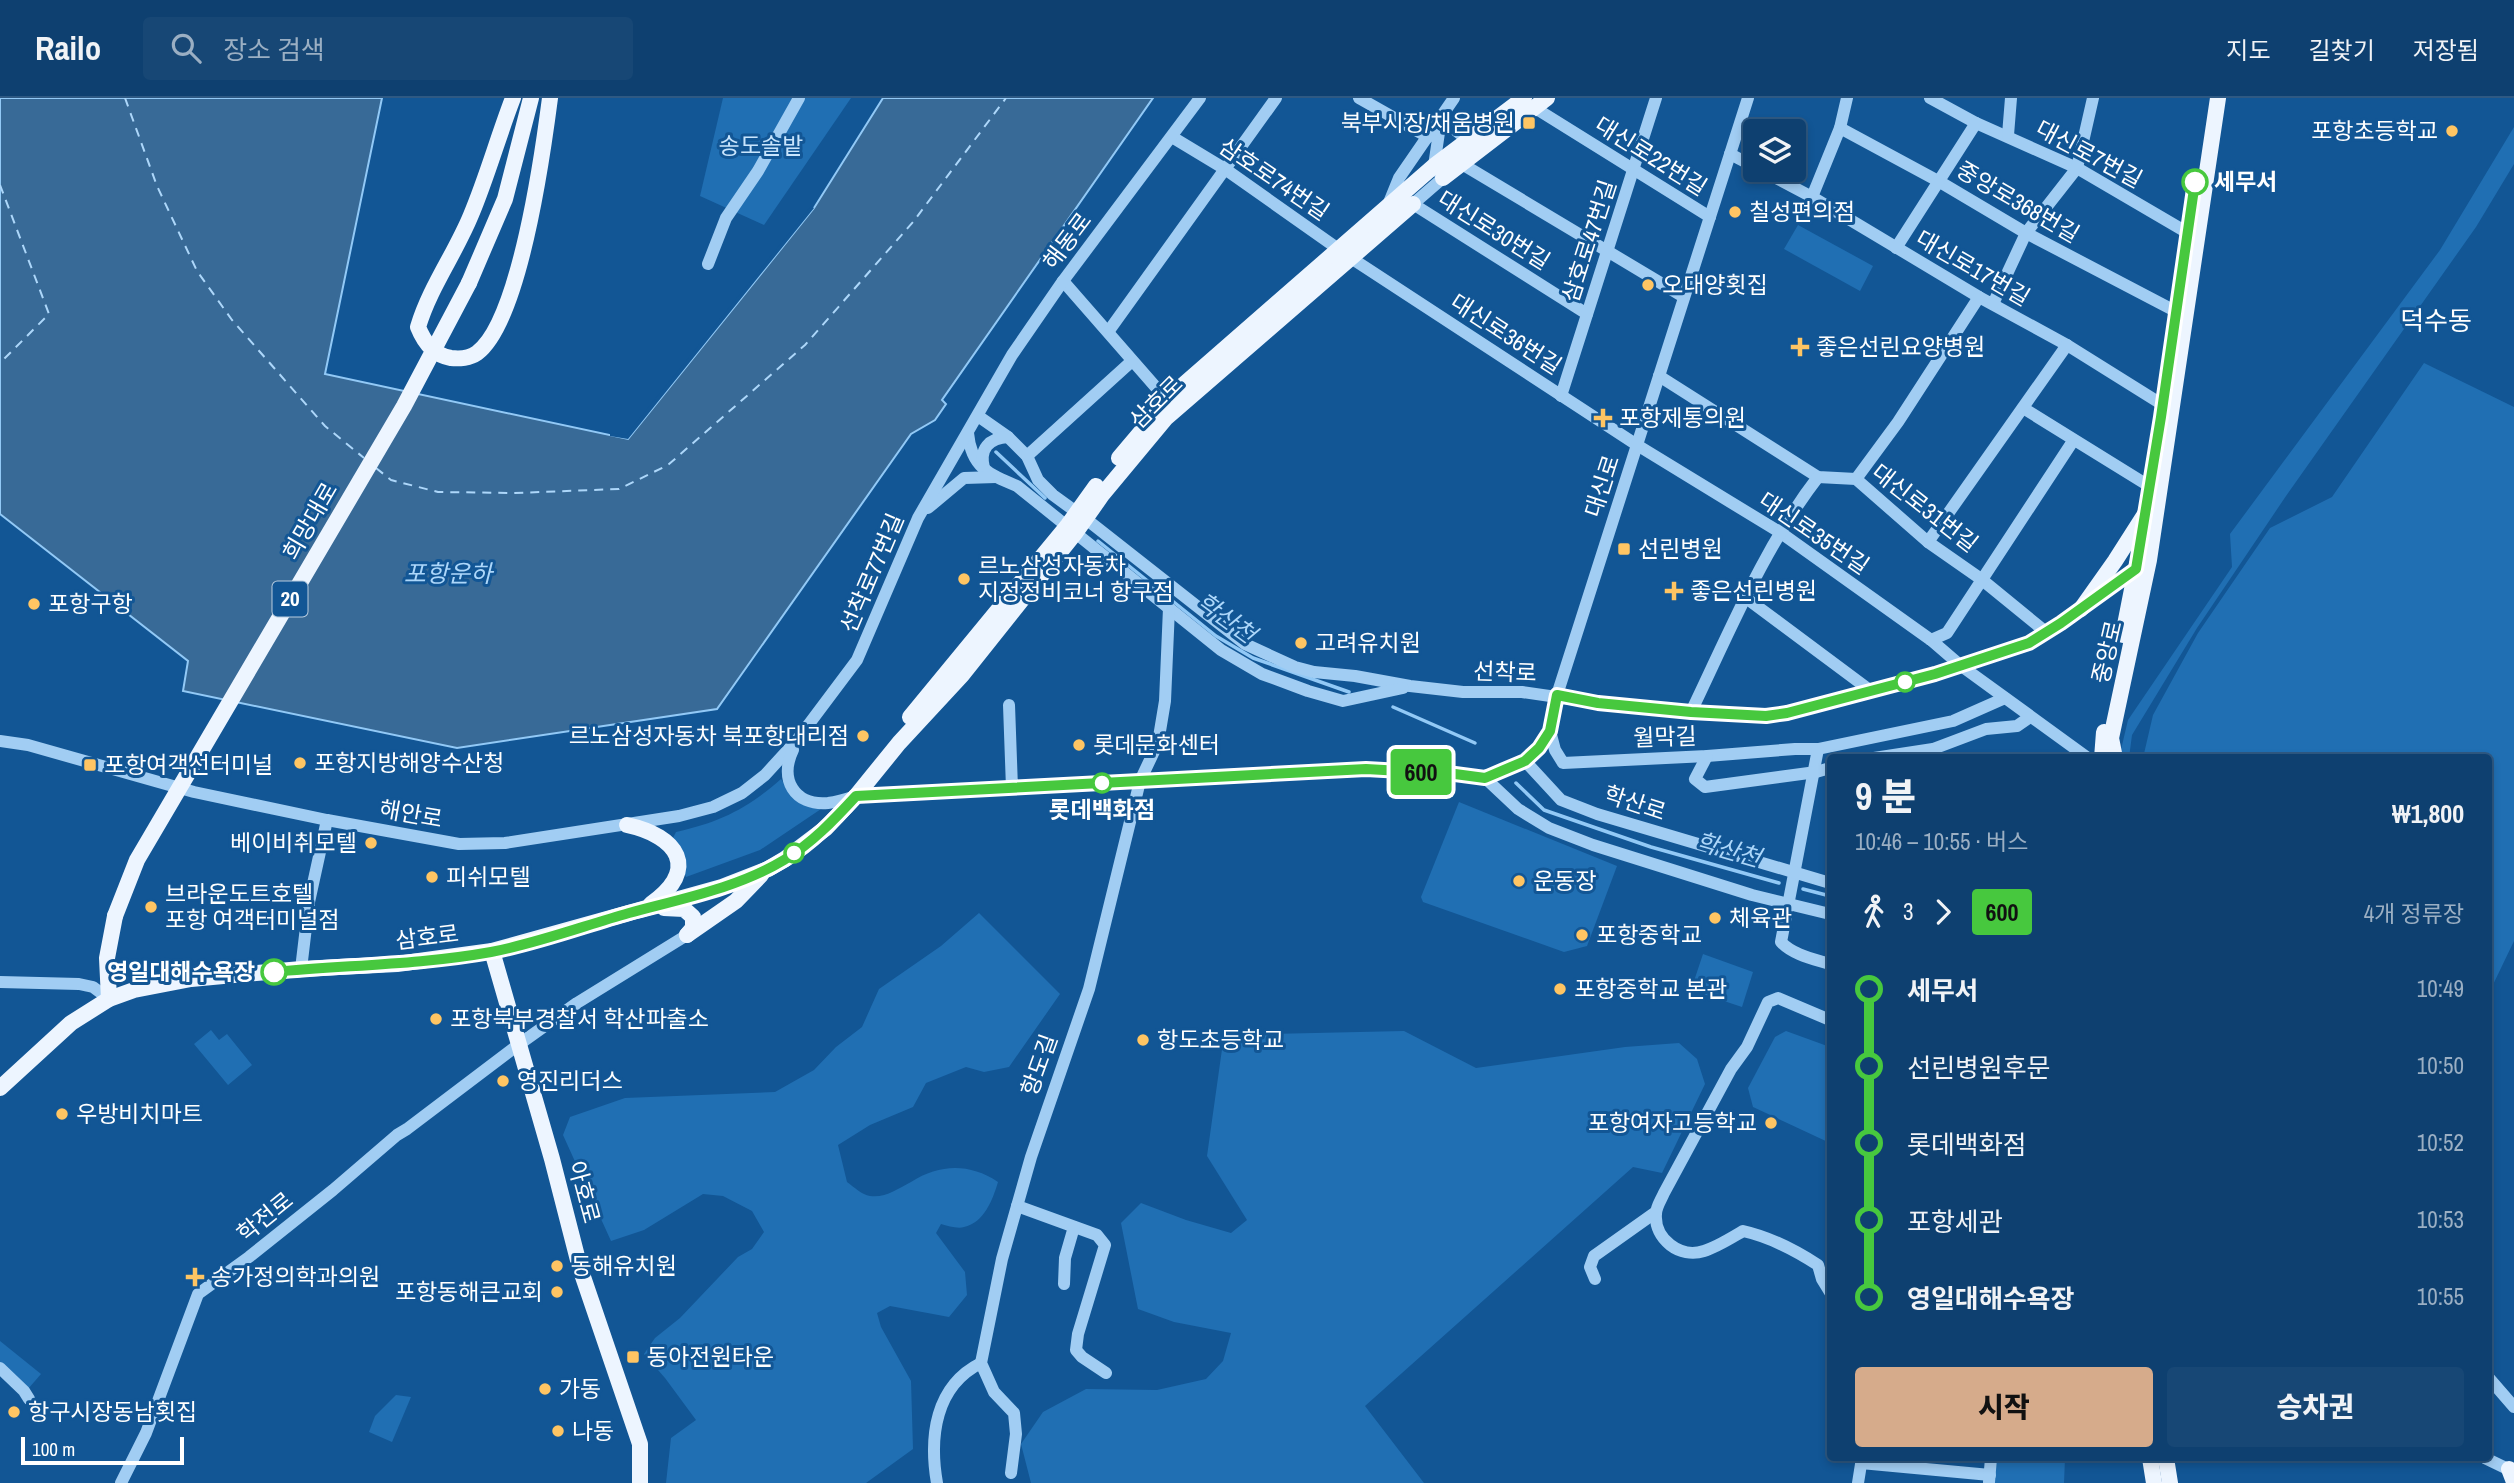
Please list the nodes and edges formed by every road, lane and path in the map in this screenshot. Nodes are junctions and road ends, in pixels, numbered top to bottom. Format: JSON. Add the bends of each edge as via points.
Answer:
{"nodes":[{"id":1,"x":513,"y":98,"type":"edge"},
{"id":2,"x":531,"y":98,"type":"edge"},
{"id":3,"x":550,"y":98,"type":"edge"},
{"id":4,"x":799,"y":98,"type":"edge"},
{"id":5,"x":1200,"y":98,"type":"edge"},
{"id":6,"x":1276,"y":98,"type":"edge"},
{"id":7,"x":1359,"y":98,"type":"edge"},
{"id":8,"x":1454,"y":98,"type":"edge"},
{"id":9,"x":1656,"y":98,"type":"edge"},
{"id":10,"x":1748,"y":98,"type":"edge"},
{"id":11,"x":1847,"y":98,"type":"edge"},
{"id":12,"x":1930,"y":98,"type":"edge"},
{"id":13,"x":2011,"y":98,"type":"edge"},
{"id":14,"x":2093,"y":98,"type":"edge"},
{"id":15,"x":2207,"y":98,"type":"edge"},
{"id":16,"x":2218,"y":98,"type":"edge"},
{"id":17,"x":1535,"y":101,"type":"edge"},
{"id":18,"x":1441,"y":119,"type":"junction"},
{"id":19,"x":1976,"y":123,"type":"junction"},
{"id":20,"x":1840,"y":128,"type":"junction"},
{"id":21,"x":2008,"y":135,"type":"junction"},
{"id":22,"x":1172,"y":137,"type":"junction"},
{"id":23,"x":1428,"y":137,"type":"junction"},
{"id":24,"x":1468,"y":140,"type":"junction"},
{"id":25,"x":1730,"y":153,"type":"junction"},
{"id":26,"x":1743,"y":160,"type":"edge"},
{"id":27,"x":1462,"y":164,"type":"junction"},
{"id":28,"x":2077,"y":168,"type":"junction"},
{"id":29,"x":1224,"y":169,"type":"junction"},
{"id":30,"x":1633,"y":170,"type":"junction"},
{"id":31,"x":1439,"y":172,"type":"junction"},
{"id":32,"x":1784,"y":182,"type":"edge"},
{"id":33,"x":1940,"y":182,"type":"junction"},
{"id":34,"x":1812,"y":197,"type":"junction"},
{"id":35,"x":1413,"y":204,"type":"junction"},
{"id":36,"x":1387,"y":208,"type":"junction"},
{"id":37,"x":1710,"y":217,"type":"junction"},
{"id":38,"x":2026,"y":233,"type":"junction"},
{"id":39,"x":2188,"y":233,"type":"junction"},
{"id":40,"x":1896,"y":248,"type":"junction"},
{"id":41,"x":1608,"y":250,"type":"junction"},
{"id":42,"x":1345,"y":253,"type":"junction"},
{"id":43,"x":708,"y":264,"type":"dead end"},
{"id":44,"x":1063,"y":281,"type":"junction"},
{"id":45,"x":1684,"y":297,"type":"junction"},
{"id":46,"x":1979,"y":297,"type":"junction"},
{"id":47,"x":1993,"y":304,"type":"junction"},
{"id":48,"x":2177,"y":312,"type":"junction"},
{"id":49,"x":1587,"y":314,"type":"junction"},
{"id":50,"x":1108,"y":332,"type":"junction"},
{"id":51,"x":2067,"y":345,"type":"junction"},
{"id":52,"x":1132,"y":361,"type":"junction"},
{"id":53,"x":1659,"y":376,"type":"junction"},
{"id":54,"x":1561,"y":396,"type":"junction"},
{"id":55,"x":1167,"y":400,"type":"junction"},
{"id":56,"x":2163,"y":405,"type":"junction"},
{"id":57,"x":2023,"y":408,"type":"junction"},
{"id":58,"x":978,"y":416,"type":"junction"},
{"id":59,"x":968,"y":433,"type":"junction"},
{"id":60,"x":1008,"y":437,"type":"junction"},
{"id":61,"x":2073,"y":441,"type":"junction"},
{"id":62,"x":1637,"y":445,"type":"junction"},
{"id":63,"x":1027,"y":456,"type":"junction"},
{"id":64,"x":984,"y":468,"type":"junction"},
{"id":65,"x":996,"y":477,"type":"junction"},
{"id":66,"x":1818,"y":477,"type":"junction"},
{"id":67,"x":1856,"y":479,"type":"junction"},
{"id":68,"x":2150,"y":486,"type":"junction"},
{"id":69,"x":2145,"y":514,"type":"junction"},
{"id":70,"x":918,"y":518,"type":"junction"},
{"id":71,"x":1077,"y":522,"type":"junction"},
{"id":72,"x":1782,"y":533,"type":"junction"},
{"id":73,"x":1928,"y":542,"type":"junction"},
{"id":74,"x":2142,"y":565,"type":"junction"},
{"id":75,"x":1981,"y":579,"type":"junction"},
{"id":76,"x":1746,"y":598,"type":"junction"},
{"id":77,"x":1169,"y":608,"type":"junction"},
{"id":78,"x":2081,"y":609,"type":"junction"},
{"id":79,"x":2046,"y":632,"type":"junction"},
{"id":80,"x":1931,"y":640,"type":"junction"},
{"id":81,"x":1960,"y":665,"type":"junction"},
{"id":82,"x":1410,"y":686,"type":"junction"},
{"id":83,"x":1871,"y":691,"type":"junction"},
{"id":84,"x":1557,"y":695,"type":"junction"},
{"id":85,"x":2005,"y":698,"type":"junction"},
{"id":86,"x":1009,"y":705,"type":"dead end"},
{"id":87,"x":1691,"y":712,"type":"junction"},
{"id":88,"x":2030,"y":717,"type":"junction"},
{"id":89,"x":1931,"y":727,"type":"junction"},
{"id":90,"x":1550,"y":731,"type":"junction"},
{"id":91,"x":797,"y":740,"type":"junction"},
{"id":92,"x":0,"y":741,"type":"edge"},
{"id":93,"x":1818,"y":749,"type":"junction"},
{"id":94,"x":1933,"y":753,"type":"edge"},
{"id":95,"x":2082,"y":754,"type":"edge"},
{"id":96,"x":2102,"y":754,"type":"edge"},
{"id":97,"x":2114,"y":754,"type":"edge"},
{"id":98,"x":1707,"y":756,"type":"junction"},
{"id":99,"x":1525,"y":761,"type":"junction"},
{"id":100,"x":1827,"y":769,"type":"edge"},
{"id":101,"x":1815,"y":772,"type":"junction"},
{"id":102,"x":1485,"y":778,"type":"junction"},
{"id":103,"x":1140,"y":781,"type":"junction"},
{"id":104,"x":1012,"y":788,"type":"junction"},
{"id":105,"x":856,"y":796,"type":"junction"},
{"id":106,"x":327,"y":820,"type":"junction"},
{"id":107,"x":628,"y":825,"type":"junction"},
{"id":108,"x":768,"y":869,"type":"junction"},
{"id":109,"x":1793,"y":873,"type":"junction"},
{"id":110,"x":1827,"y":882,"type":"edge"},
{"id":111,"x":1788,"y":904,"type":"junction"},
{"id":112,"x":644,"y":909,"type":"junction"},
{"id":113,"x":1827,"y":913,"type":"edge"},
{"id":114,"x":688,"y":935,"type":"junction"},
{"id":115,"x":492,"y":951,"type":"junction"},
{"id":116,"x":1827,"y":963,"type":"edge"},
{"id":117,"x":301,"y":969,"type":"junction"},
{"id":118,"x":0,"y":982,"type":"edge"},
{"id":119,"x":109,"y":999,"type":"junction"},
{"id":120,"x":1827,"y":1019,"type":"edge"},
{"id":121,"x":518,"y":1045,"type":"junction"},
{"id":122,"x":0,"y":1088,"type":"edge"},
{"id":123,"x":1017,"y":1206,"type":"junction"},
{"id":124,"x":1656,"y":1212,"type":"junction"},
{"id":125,"x":1074,"y":1227,"type":"junction"},
{"id":126,"x":1594,"y":1279,"type":"dead end"},
{"id":127,"x":1063,"y":1284,"type":"dead end"},
{"id":128,"x":1827,"y":1287,"type":"edge"},
{"id":129,"x":981,"y":1363,"type":"junction"},
{"id":130,"x":0,"y":1368,"type":"edge"},
{"id":131,"x":1107,"y":1373,"type":"dead end"},
{"id":132,"x":2492,"y":1382,"type":"edge"},
{"id":133,"x":29,"y":1399,"type":"dead end"},
{"id":134,"x":2514,"y":1407,"type":"edge"},
{"id":135,"x":1862,"y":1461,"type":"edge"},
{"id":136,"x":1991,"y":1461,"type":"edge"},
{"id":137,"x":2150,"y":1461,"type":"edge"},
{"id":138,"x":2166,"y":1461,"type":"edge"},
{"id":139,"x":2490,"y":1461,"type":"edge"},
{"id":140,"x":1011,"y":1473,"type":"dead end"},
{"id":141,"x":2512,"y":1474,"type":"edge"},
{"id":142,"x":1989,"y":1479,"type":"edge"},
{"id":143,"x":121,"y":1483,"type":"edge"},
{"id":144,"x":640,"y":1483,"type":"edge"},
{"id":145,"x":937,"y":1483,"type":"edge"},
{"id":146,"x":1858,"y":1483,"type":"edge"},
{"id":147,"x":2154,"y":1483,"type":"edge"},
{"id":148,"x":2170,"y":1483,"type":"edge"}],
"edges":[{"from":1,"to":3,"type":"main road","via":[[472,214],[434,285],[418,327],[424,343],[449,358],[476,354],[503,312],[530,218]]},
{"from":2,"to":119,"type":"main road","name":"희망대로","number":"20","bridge":true,"via":[[490,237],[444,332],[137,860],[115,916],[107,958]]},
{"from":4,"to":43,"type":"street","via":[[726,218]]},
{"from":5,"to":22,"type":"street","name":"해동로"},
{"from":6,"to":29,"type":"street"},
{"from":7,"to":23,"type":"street"},
{"from":8,"to":18,"type":"street"},
{"from":9,"to":30,"type":"street","name":"삼호로47번길"},
{"from":10,"to":25,"type":"street","name":"대신로"},
{"from":11,"to":20,"type":"street"},
{"from":12,"to":19,"type":"street","name":"대신로7번길"},
{"from":13,"to":21,"type":"street"},
{"from":14,"to":28,"type":"street"},
{"from":15,"to":39,"type":"main road","name":"중앙로"},
{"from":16,"to":74,"type":"main road","name":"중앙로"},
{"from":17,"to":24,"type":"main road","name":"삼호로"},
{"from":17,"to":27,"type":"main road","name":"삼호로"},
{"from":17,"to":30,"type":"street","name":"대신로22번길"},
{"from":18,"to":23,"type":"street"},
{"from":18,"to":24,"type":"street"},
{"from":18,"to":31,"type":"street"},
{"from":19,"to":21,"type":"street","name":"대신로7번길"},
{"from":19,"to":33,"type":"street"},
{"from":20,"to":33,"type":"street","name":"중앙로368번길"},
{"from":20,"to":34,"type":"street"},
{"from":21,"to":28,"type":"street","name":"대신로7번길"},
{"from":22,"to":29,"type":"street","name":"삼호로74번길"},
{"from":22,"to":44,"type":"street","name":"해동로"},
{"from":23,"to":36,"type":"street","via":[[1399,178]]},
{"from":24,"to":31,"type":"main road","name":"삼호로"},
{"from":25,"to":26,"type":"street"},
{"from":25,"to":37,"type":"street","name":"대신로"},
{"from":27,"to":31,"type":"main road","name":"삼호로"},
{"from":27,"to":41,"type":"street"},
{"from":28,"to":38,"type":"street"},
{"from":28,"to":39,"type":"street","name":"대신로7번길"},
{"from":29,"to":42,"type":"street","name":"삼호로74번길"},
{"from":29,"to":50,"type":"street"},
{"from":30,"to":37,"type":"street","name":"대신로22번길"},
{"from":30,"to":41,"type":"street","name":"삼호로47번길"},
{"from":31,"to":35,"type":"street","name":"삼호로"},
{"from":31,"to":36,"type":"main road","name":"삼호로"},
{"from":32,"to":34,"type":"street","name":"대신로17번길"},
{"from":33,"to":38,"type":"street","name":"중앙로368번길"},
{"from":33,"to":40,"type":"street"},
{"from":34,"to":40,"type":"street","name":"대신로17번길"},
{"from":35,"to":42,"type":"main road","name":"삼호로"},
{"from":35,"to":49,"type":"street","name":"대신로30번길"},
{"from":36,"to":42,"type":"main road","name":"삼호로"},
{"from":37,"to":45,"type":"street","name":"대신로"},
{"from":38,"to":47,"type":"street"},
{"from":38,"to":48,"type":"street","name":"중앙로368번길"},
{"from":39,"to":48,"type":"main road","name":"중앙로"},
{"from":40,"to":46,"type":"street","name":"대신로17번길"},
{"from":41,"to":45,"type":"street"},
{"from":41,"to":49,"type":"street","name":"삼호로47번길"},
{"from":42,"to":54,"type":"street","name":"대신로36번길"},
{"from":42,"to":55,"type":"main road","name":"삼호로"},
{"from":42,"to":71,"type":"main road","name":"삼호로","via":[[1166,418]]},
{"from":44,"to":50,"type":"street"},
{"from":44,"to":58,"type":"street","name":"해동로","via":[[1012,355]]},
{"from":45,"to":53,"type":"street","name":"대신로"},
{"from":46,"to":47,"type":"street","name":"대신로17번길"},
{"from":46,"to":67,"type":"street"},
{"from":47,"to":51,"type":"street","name":"대신로17번길"},
{"from":48,"to":56,"type":"main road","name":"중앙로"},
{"from":49,"to":54,"type":"street","name":"삼호로47번길"},
{"from":50,"to":52,"type":"street"},
{"from":51,"to":56,"type":"street","name":"대신로17번길"},
{"from":51,"to":57,"type":"street"},
{"from":52,"to":55,"type":"street"},
{"from":52,"to":63,"type":"street"},
{"from":53,"to":62,"type":"street","name":"대신로"},
{"from":53,"to":66,"type":"street","name":"대신로31번길"},
{"from":54,"to":62,"type":"street","name":"대신로36번길"},
{"from":55,"to":71,"type":"main road","name":"삼호로"},
{"from":56,"to":68,"type":"main road","name":"중앙로"},
{"from":57,"to":61,"type":"street"},
{"from":57,"to":73,"type":"street"},
{"from":58,"to":59,"type":"street","name":"선착로77번길"},
{"from":58,"to":60,"type":"street","name":"선착로"},
{"from":59,"to":64,"type":"street","name":"선착로","via":[[973,457]]},
{"from":59,"to":70,"type":"street","name":"선착로77번길"},
{"from":60,"to":63,"type":"street","name":"선착로"},
{"from":60,"to":64,"type":"street","via":[[998,437],[985,447]]},
{"from":61,"to":68,"type":"street"},
{"from":61,"to":75,"type":"street"},
{"from":62,"to":72,"type":"street","name":"대신로35번길"},
{"from":62,"to":84,"type":"street","name":"대신로"},
{"from":63,"to":71,"type":"street","name":"선착로","via":[[1038,480]]},
{"from":64,"to":65,"type":"street","name":"선착로"},
{"from":65,"to":70,"type":"street","via":[[964,478]]},
{"from":65,"to":71,"type":"street","name":"선착로"},
{"from":66,"to":67,"type":"street","name":"대신로31번길"},
{"from":66,"to":72,"type":"street"},
{"from":67,"to":73,"type":"street","name":"대신로31번길"},
{"from":68,"to":69,"type":"main road","name":"중앙로"},
{"from":69,"to":74,"type":"main road","name":"중앙로"},
{"from":69,"to":78,"type":"main road"},
{"from":70,"to":91,"type":"street","name":"선착로77번길","via":[[857,660]]},
{"from":71,"to":77,"type":"street","name":"선착로"},
{"from":71,"to":82,"type":"street","name":"선착로","via":[[1245,644],[1314,672]]},
{"from":71,"to":105,"type":"main road","name":"삼호로","via":[[962,675]]},
{"from":72,"to":76,"type":"street"},
{"from":72,"to":80,"type":"street","name":"대신로35번길"},
{"from":73,"to":75,"type":"street","name":"대신로31번길"},
{"from":74,"to":78,"type":"street","name":"선착로"},
{"from":74,"to":96,"type":"main road","name":"중앙로"},
{"from":74,"to":97,"type":"main road","name":"중앙로","via":[[2111,738]]},
{"from":75,"to":79,"type":"street","name":"대신로31번길"},
{"from":75,"to":80,"type":"street","via":[[1947,633]]},
{"from":76,"to":83,"type":"street"},
{"from":76,"to":87,"type":"street"},
{"from":77,"to":82,"type":"street","name":"선착로","via":[[1221,650],[1262,674],[1308,691],[1343,701]]},
{"from":77,"to":103,"type":"street","name":"항도길","via":[[1164,711],[1158,743]]},
{"from":78,"to":79,"type":"street","name":"선착로"},
{"from":79,"to":81,"type":"street","name":"선착로","via":[[2029,643]]},
{"from":80,"to":81,"type":"street","name":"대신로35번길"},
{"from":81,"to":83,"type":"street","name":"선착로"},
{"from":81,"to":85,"type":"street","name":"대신로35번길"},
{"from":82,"to":84,"type":"street","name":"선착로"},
{"from":83,"to":87,"type":"street","name":"선착로","via":[[1766,716]]},
{"from":84,"to":87,"type":"street","name":"선착로"},
{"from":84,"to":90,"type":"street","name":"대신로"},
{"from":85,"to":88,"type":"street","name":"대신로35번길"},
{"from":85,"to":89,"type":"street","name":"월막길"},
{"from":86,"to":104,"type":"street"},
{"from":88,"to":94,"type":"street","via":[[2017,726],[1986,729]]},
{"from":88,"to":95,"type":"street","name":"대신로35번길"},
{"from":89,"to":93,"type":"street","name":"월막길"},
{"from":89,"to":94,"type":"street"},
{"from":90,"to":98,"type":"street","name":"월막길","via":[[1563,763]]},
{"from":90,"to":99,"type":"street","name":"대신로"},
{"from":91,"to":105,"type":"street","via":[[787,771],[790,787],[797,794],[827,803]]},
{"from":91,"to":107,"type":"street","name":"해안로","via":[[765,775],[728,800],[696,812]]},
{"from":92,"to":106,"type":"street","name":"해안로","via":[[194,792]]},
{"from":93,"to":98,"type":"street","name":"월막길"},
{"from":93,"to":101,"type":"street"},
{"from":98,"to":101,"type":"street","via":[[1695,779],[1704,787]]},
{"from":99,"to":102,"type":"street"},
{"from":99,"to":109,"type":"street","name":"학산로","via":[[1561,800]]},
{"from":100,"to":101,"type":"street"},
{"from":101,"to":109,"type":"street"},
{"from":102,"to":103,"type":"street","via":[[1366,769]]},
{"from":102,"to":111,"type":"street","via":[[1518,809],[1549,828]]},
{"from":103,"to":104,"type":"street"},
{"from":103,"to":123,"type":"street","name":"항도길","via":[[1090,989],[1044,1114]]},
{"from":104,"to":105,"type":"street"},
{"from":105,"to":108,"type":"main road","name":"삼호로","via":[[802,848]]},
{"from":106,"to":107,"type":"street","name":"해안로","via":[[472,845]]},
{"from":106,"to":117,"type":"street","via":[[309,902]]},
{"from":107,"to":112,"type":"main road","via":[[661,837],[678,860],[671,885]]},
{"from":108,"to":112,"type":"main road","name":"삼호로"},
{"from":108,"to":114,"type":"main road","via":[[736,901]]},
{"from":109,"to":110,"type":"street","name":"학산로"},
{"from":109,"to":111,"type":"street"},
{"from":111,"to":113,"type":"street"},
{"from":111,"to":116,"type":"street","via":[[1781,942]]},
{"from":112,"to":114,"type":"main road","via":[[689,912],[694,928]]},
{"from":112,"to":115,"type":"main road","name":"삼호로"},
{"from":114,"to":121,"type":"street","name":"학전로"},
{"from":115,"to":117,"type":"main road","name":"삼호로","via":[[407,964]]},
{"from":115,"to":121,"type":"main road","name":"아호로"},
{"from":117,"to":119,"type":"main road","name":"삼호로","via":[[169,982]]},
{"from":118,"to":119,"type":"street","via":[[72,983],[93,987]]},
{"from":119,"to":122,"type":"main road","name":"삼호로","via":[[71,1023]]},
{"from":120,"to":124,"type":"street","via":[[1778,998],[1768,1002]]},
{"from":121,"to":143,"type":"street","name":"학전로","via":[[198,1294],[146,1433]]},
{"from":121,"to":144,"type":"main road","name":"아호로","via":[[580,1268],[640,1444]]},
{"from":123,"to":125,"type":"street"},
{"from":123,"to":129,"type":"street","name":"항도길"},
{"from":124,"to":126,"type":"street","via":[[1594,1256],[1590,1267]]},
{"from":124,"to":128,"type":"street","via":[[1658,1228],[1677,1250],[1703,1252],[1743,1231],[1754,1233],[1818,1265]]},
{"from":125,"to":127,"type":"street"},
{"from":125,"to":131,"type":"street","via":[[1097,1235],[1105,1245],[1076,1350]]},
{"from":129,"to":140,"type":"street","via":[[993,1392],[1014,1413]]},
{"from":129,"to":145,"type":"street","via":[[965,1371],[949,1390],[934,1425]]},
{"from":130,"to":133,"type":"street"},
{"from":132,"to":134,"type":"street"},
{"from":135,"to":142,"type":"street"},
{"from":135,"to":146,"type":"street"},
{"from":136,"to":142,"type":"street"},
{"from":137,"to":147,"type":"main road"},
{"from":138,"to":148,"type":"main road"},
{"from":139,"to":141,"type":"street"}]}
